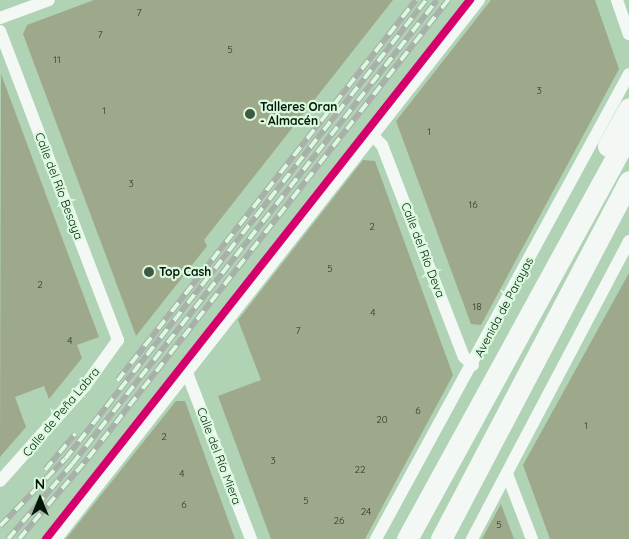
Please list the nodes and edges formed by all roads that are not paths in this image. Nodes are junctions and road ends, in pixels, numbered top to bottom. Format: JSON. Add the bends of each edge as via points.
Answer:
{"nodes":[{"id":1,"x":49,"y":0,"type":"edge"},
{"id":2,"x":478,"y":0,"type":"edge"},
{"id":3,"x":617,"y":0,"type":"edge"},
{"id":4,"x":0,"y":18,"type":"edge"},
{"id":5,"x":0,"y":32,"type":"edge"},
{"id":6,"x":629,"y":34,"type":"edge"},
{"id":7,"x":629,"y":74,"type":"edge"},
{"id":8,"x":629,"y":108,"type":"edge"},
{"id":9,"x":629,"y":134,"type":"edge"},
{"id":10,"x":372,"y":135,"type":"junction"},
{"id":11,"x":629,"y":182,"type":"edge"},
{"id":12,"x":629,"y":196,"type":"edge"},
{"id":13,"x":629,"y":241,"type":"edge"},
{"id":14,"x":550,"y":277,"type":"junction"},
{"id":15,"x":574,"y":290,"type":"junction"},
{"id":16,"x":118,"y":340,"type":"joint"},
{"id":17,"x":473,"y":365,"type":"junction"},
{"id":18,"x":187,"y":373,"type":"junction"},
{"id":19,"x":507,"y":474,"type":"junction"},
{"id":20,"x":0,"y":482,"type":"edge"},
{"id":21,"x":56,"y":539,"type":"edge"},
{"id":22,"x":252,"y":539,"type":"edge"},
{"id":23,"x":376,"y":539,"type":"edge"},
{"id":24,"x":407,"y":539,"type":"edge"},
{"id":25,"x":441,"y":539,"type":"edge"},
{"id":26,"x":472,"y":539,"type":"edge"},
{"id":27,"x":532,"y":539,"type":"edge"}],
"edges":[{"from":1,"to":4,"type":"street"},
{"from":2,"to":10,"type":"street"},
{"from":3,"to":6,"type":"street"},
{"from":5,"to":16,"type":"street","name":"Calle del Río Besaya"},
{"from":7,"to":17,"type":"street","name":"Avenida de Parayas"},
{"from":8,"to":14,"type":"highway","via":[[600,161]]},
{"from":9,"to":14,"type":"highway"},
{"from":10,"to":17,"type":"street","name":"Calle del Río Deva","via":[[382,145],[464,357]]},
{"from":10,"to":18,"type":"street"},
{"from":11,"to":15,"type":"highway"},
{"from":12,"to":15,"type":"highway"},
{"from":13,"to":19,"type":"street"},
{"from":14,"to":24,"type":"highway"},
{"from":15,"to":25,"type":"highway"},
{"from":16,"to":20,"type":"street","name":"Calle de Peña Labra","via":[[86,386]]},
{"from":17,"to":23,"type":"street","name":"Avenida de Parayas"},
{"from":18,"to":21,"type":"street"},
{"from":18,"to":22,"type":"street","name":"Calle del Río Miera"},
{"from":19,"to":26,"type":"street"},
{"from":19,"to":27,"type":"street"}]}
